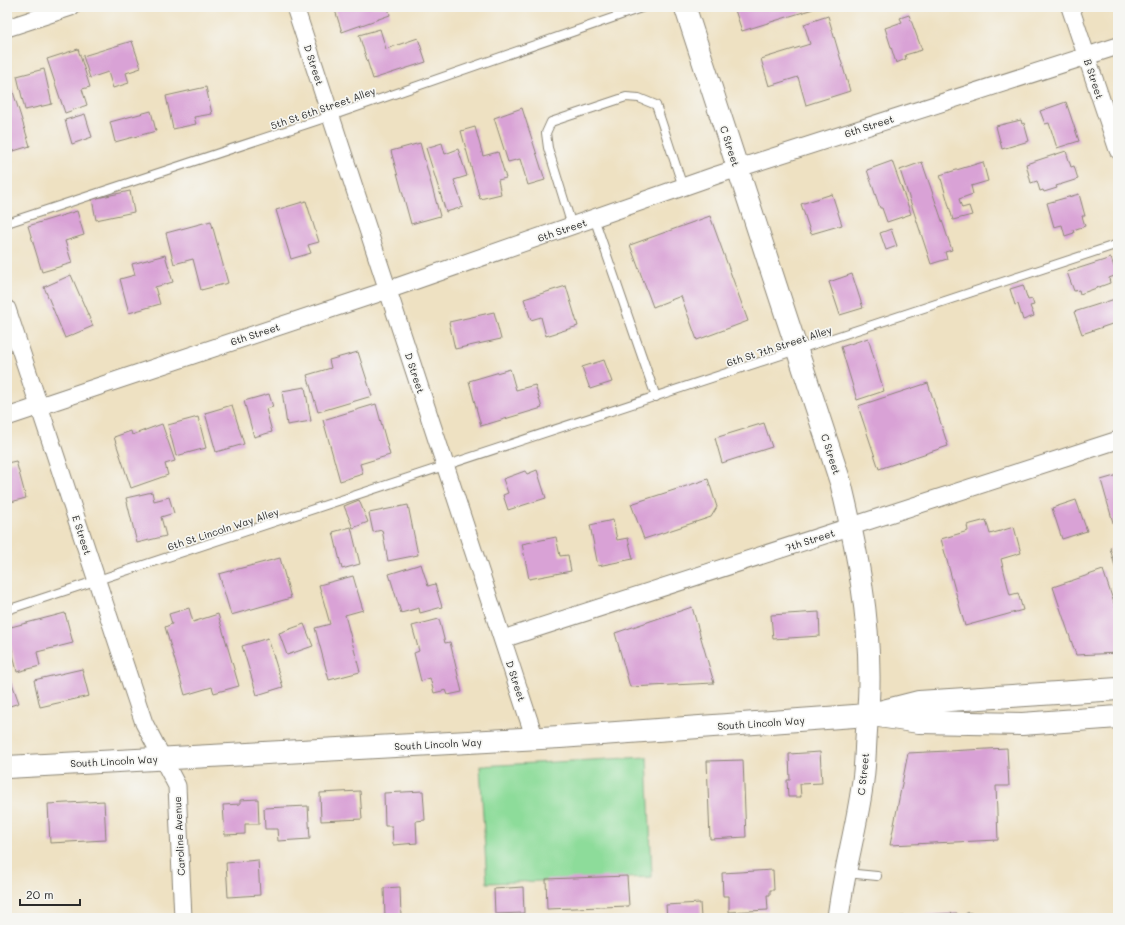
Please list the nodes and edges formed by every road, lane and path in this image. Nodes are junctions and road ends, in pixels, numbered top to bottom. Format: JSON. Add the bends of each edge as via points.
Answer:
{"nodes":[{"id":1,"x":71,"y":7,"type":"edge"},
{"id":2,"x":295,"y":7,"type":"edge"},
{"id":3,"x":644,"y":7,"type":"edge"},
{"id":4,"x":685,"y":7,"type":"edge"},
{"id":5,"x":1070,"y":7,"type":"edge"},
{"id":6,"x":7,"y":28,"type":"edge"},
{"id":7,"x":1118,"y":46,"type":"edge"},
{"id":8,"x":1087,"y":56,"type":"junction"},
{"id":9,"x":331,"y":116,"type":"junction"},
{"id":10,"x":1118,"y":150,"type":"edge"},
{"id":11,"x":737,"y":168,"type":"junction"},
{"id":12,"x":683,"y":187,"type":"junction"},
{"id":13,"x":594,"y":218,"type":"junction"},
{"id":14,"x":7,"y":224,"type":"edge"},
{"id":15,"x":572,"y":226,"type":"junction"},
{"id":16,"x":1118,"y":244,"type":"edge"},
{"id":17,"x":388,"y":290,"type":"junction"},
{"id":18,"x":7,"y":309,"type":"edge"},
{"id":19,"x":797,"y":350,"type":"junction"},
{"id":20,"x":656,"y":397,"type":"junction"},
{"id":21,"x":39,"y":407,"type":"junction"},
{"id":22,"x":7,"y":418,"type":"edge"},
{"id":23,"x":1118,"y":440,"type":"edge"},
{"id":24,"x":446,"y":466,"type":"junction"},
{"id":25,"x":852,"y":526,"type":"junction"},
{"id":26,"x":97,"y":581,"type":"junction"},
{"id":27,"x":7,"y":610,"type":"edge"},
{"id":28,"x":502,"y":639,"type":"junction"},
{"id":29,"x":1118,"y":689,"type":"edge"},
{"id":30,"x":868,"y":715,"type":"junction"},
{"id":31,"x":1118,"y":717,"type":"edge"},
{"id":32,"x":535,"y":739,"type":"junction"},
{"id":33,"x":162,"y":758,"type":"junction"},
{"id":34,"x":7,"y":766,"type":"edge"},
{"id":35,"x":846,"y":873,"type":"junction"},
{"id":36,"x":877,"y":876,"type":"dead end"},
{"id":37,"x":183,"y":918,"type":"edge"},
{"id":38,"x":838,"y":918,"type":"edge"}],
"edges":[{"from":1,"to":6,"type":"street"},
{"from":2,"to":9,"type":"street","name":"D Street"},
{"from":3,"to":9,"type":"lane","name":"5th St 6th Street Alley"},
{"from":4,"to":11,"type":"street","name":"C Street"},
{"from":5,"to":8,"type":"street","name":"B Street"},
{"from":7,"to":8,"type":"street","name":"6th Street"},
{"from":8,"to":10,"type":"street","name":"B Street"},
{"from":8,"to":11,"type":"street","name":"6th Street"},
{"from":9,"to":14,"type":"lane","name":"5th St 6th Street Alley"},
{"from":9,"to":17,"type":"street","name":"D Street"},
{"from":11,"to":12,"type":"street","name":"6th Street"},
{"from":11,"to":19,"type":"street","name":"C Street"},
{"from":12,"to":13,"type":"street","name":"6th Street"},
{"from":12,"to":15,"type":"lane","via":[[656,105],[639,98],[626,97],[551,122],[546,133],[548,148]]},
{"from":13,"to":15,"type":"street","name":"6th Street"},
{"from":13,"to":20,"type":"lane"},
{"from":15,"to":17,"type":"street","name":"6th Street"},
{"from":16,"to":19,"type":"lane","name":"6th St 7th Street Alley"},
{"from":17,"to":21,"type":"street","name":"6th Street"},
{"from":17,"to":24,"type":"street","name":"D Street"},
{"from":18,"to":21,"type":"street","name":"E Street"},
{"from":19,"to":20,"type":"lane","name":"6th St 7th Street Alley"},
{"from":19,"to":25,"type":"street","name":"C Street","via":[[841,484]]},
{"from":20,"to":24,"type":"lane","name":"6th St 7th Street Alley"},
{"from":21,"to":22,"type":"street","name":"6th Street"},
{"from":21,"to":26,"type":"street","name":"E Street"},
{"from":23,"to":25,"type":"street","name":"7th Street"},
{"from":24,"to":26,"type":"lane","name":"6th St Lincoln Way Alley"},
{"from":24,"to":28,"type":"street","name":"D Street"},
{"from":25,"to":28,"type":"street","name":"7th Street"},
{"from":25,"to":30,"type":"street","name":"C Street","via":[[862,583],[867,634],[870,684]]},
{"from":26,"to":27,"type":"lane","name":"6th St Lincoln Way Alley"},
{"from":26,"to":33,"type":"street","name":"E Street","via":[[144,723]]},
{"from":28,"to":32,"type":"street","name":"D Street"},
{"from":29,"to":30,"type":"main road","name":"South Lincoln Way","via":[[919,702]]},
{"from":30,"to":31,"type":"main road","name":"South Lincoln Way","via":[[919,722],[1022,728]]},
{"from":30,"to":32,"type":"main road","name":"South Lincoln Way"},
{"from":30,"to":35,"type":"street","name":"C Street","via":[[863,786]]},
{"from":32,"to":33,"type":"main road","name":"South Lincoln Way"},
{"from":33,"to":34,"type":"main road","name":"South Lincoln Way"},
{"from":33,"to":37,"type":"street","name":"Caroline Avenue","via":[[177,786]]},
{"from":35,"to":36,"type":"lane"},
{"from":35,"to":38,"type":"street","name":"C Street"}]}
